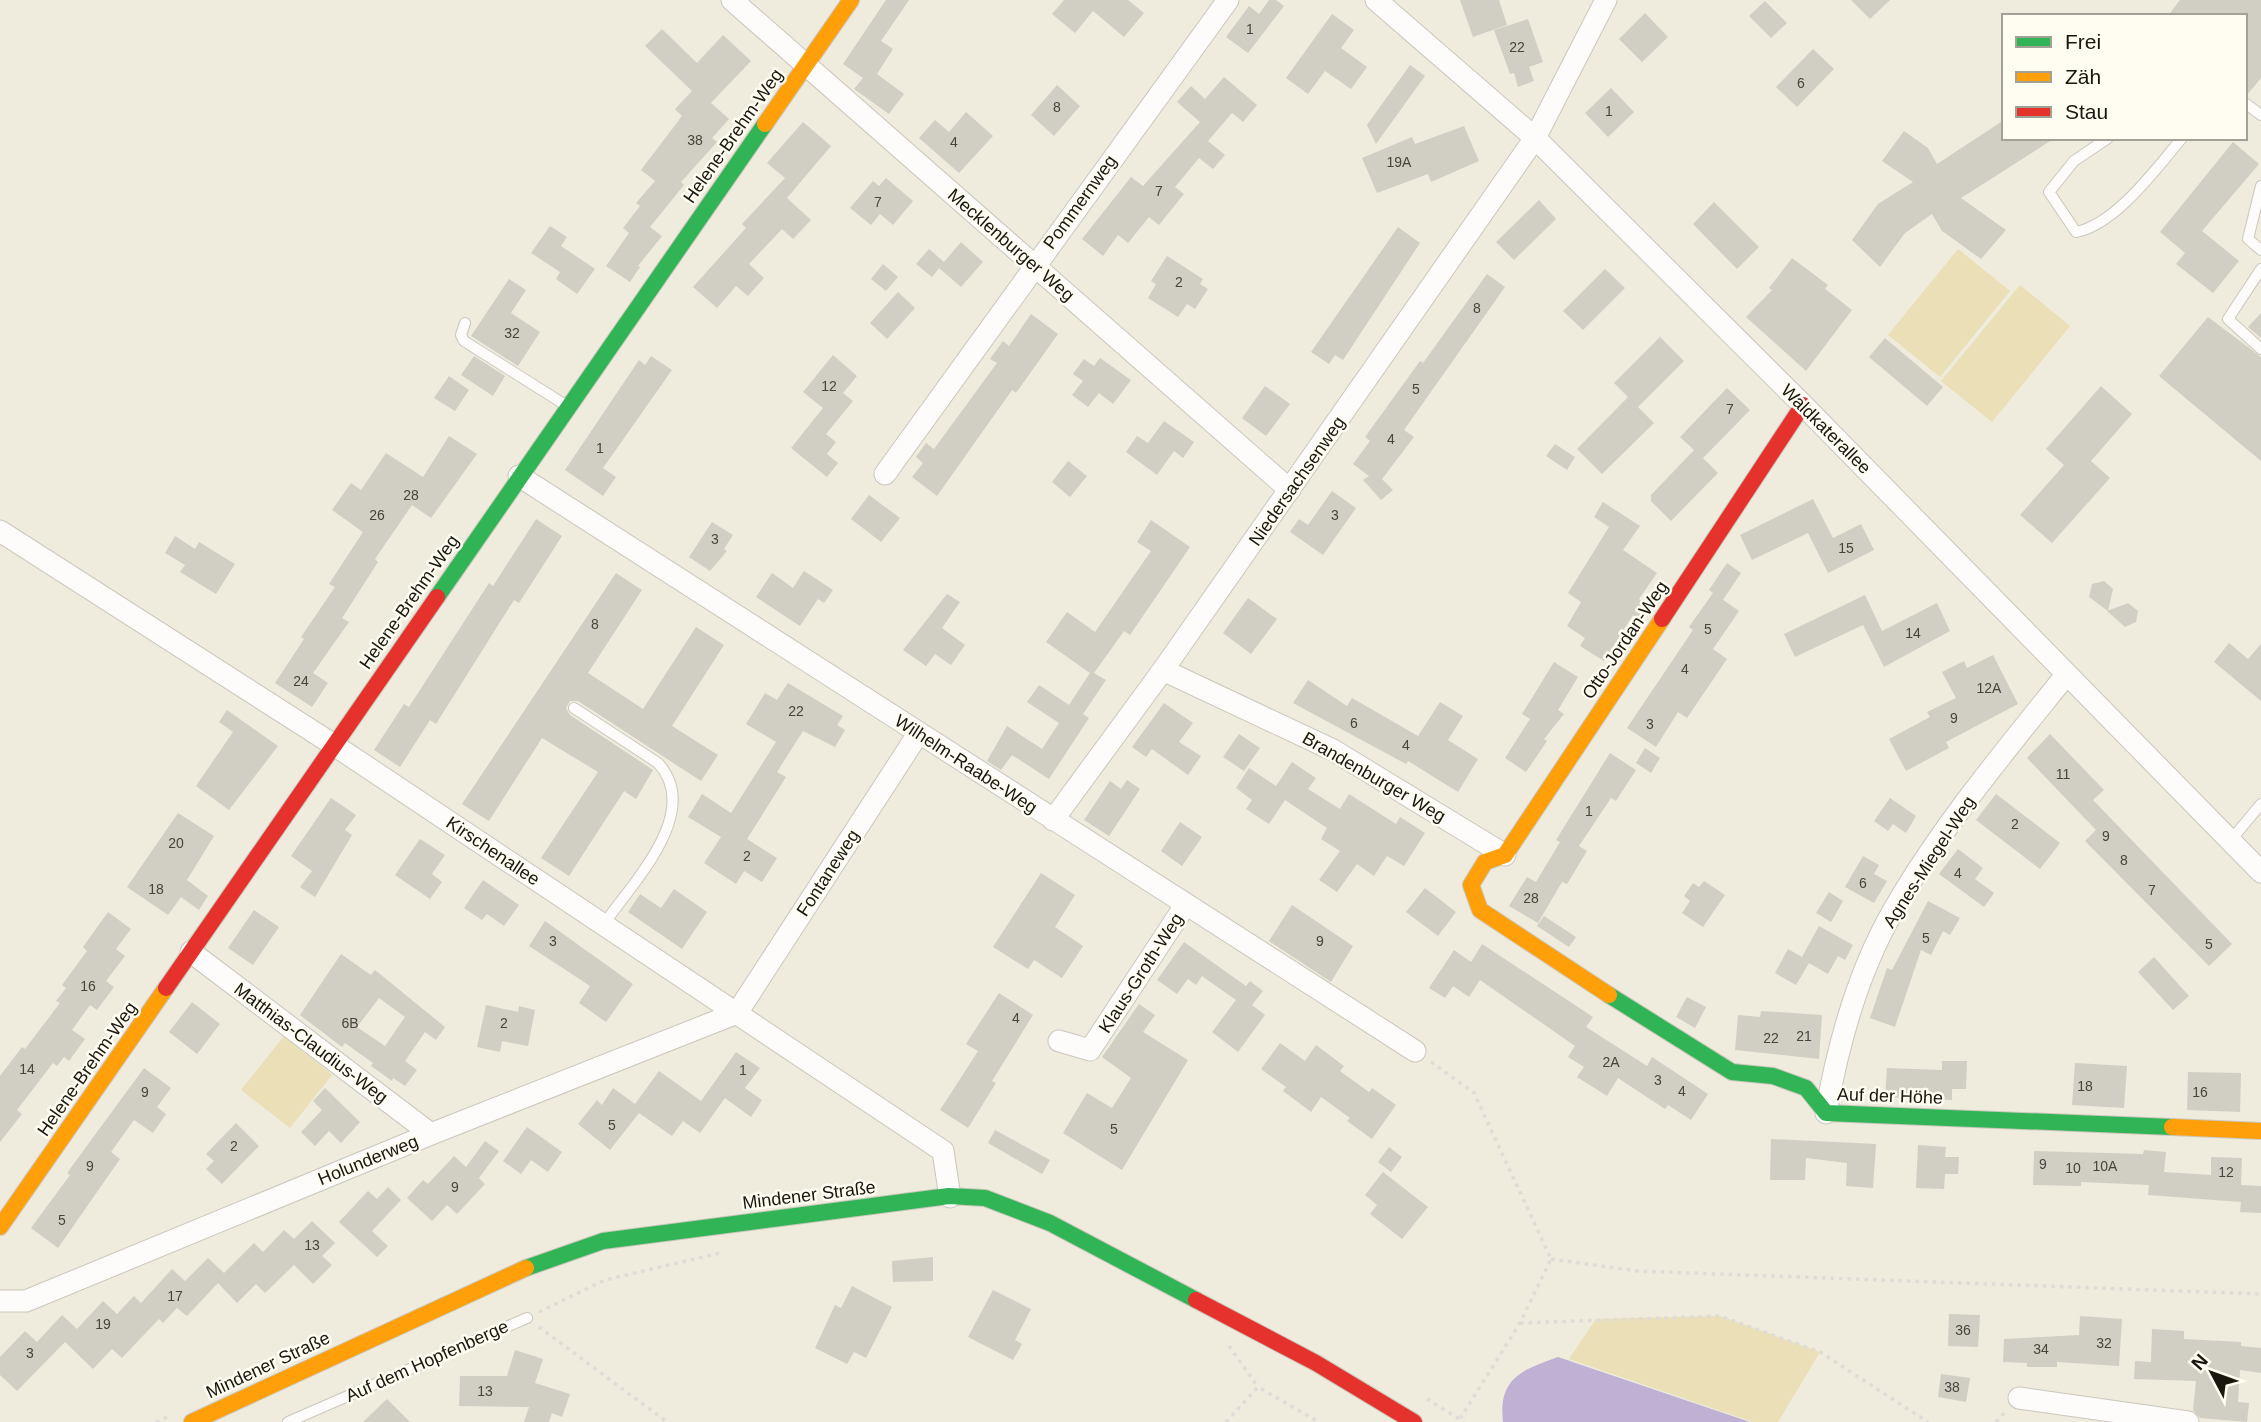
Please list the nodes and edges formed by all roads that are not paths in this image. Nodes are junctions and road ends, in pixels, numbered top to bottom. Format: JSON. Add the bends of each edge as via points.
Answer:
{"nodes":[{"id":1,"x":732,"y":0,"type":"edge"},
{"id":2,"x":851,"y":0,"type":"edge"},
{"id":3,"x":1228,"y":0,"type":"edge"},
{"id":4,"x":1376,"y":0,"type":"edge"},
{"id":5,"x":1606,"y":0,"type":"edge"},
{"id":6,"x":807,"y":65,"type":"junction"},
{"id":7,"x":1535,"y":138,"type":"junction"},
{"id":8,"x":2105,"y":140,"type":"edge"},
{"id":9,"x":2180,"y":140,"type":"edge"},
{"id":10,"x":2261,"y":186,"type":"edge"},
{"id":11,"x":2261,"y":250,"type":"edge"},
{"id":12,"x":1034,"y":266,"type":"junction"},
{"id":13,"x":2261,"y":269,"type":"edge"},
{"id":14,"x":465,"y":323,"type":"dead end"},
{"id":15,"x":2261,"y":349,"type":"edge"},
{"id":16,"x":1803,"y":405,"type":"junction"},
{"id":17,"x":567,"y":406,"type":"junction"},
{"id":18,"x":885,"y":474,"type":"dead end"},
{"id":19,"x":519,"y":476,"type":"junction"},
{"id":20,"x":1290,"y":490,"type":"junction"},
{"id":21,"x":0,"y":531,"type":"edge"},
{"id":22,"x":1163,"y":670,"type":"junction"},
{"id":23,"x":2066,"y":675,"type":"junction"},
{"id":24,"x":573,"y":708,"type":"dead end"},
{"id":25,"x":918,"y":734,"type":"junction"},
{"id":26,"x":334,"y":745,"type":"junction"},
{"id":27,"x":2261,"y":804,"type":"edge"},
{"id":28,"x":1053,"y":820,"type":"junction"},
{"id":29,"x":2231,"y":841,"type":"junction"},
{"id":30,"x":1505,"y":855,"type":"junction"},
{"id":31,"x":2261,"y":872,"type":"edge"},
{"id":32,"x":1471,"y":885,"type":"joint"},
{"id":33,"x":1186,"y":904,"type":"junction"},
{"id":34,"x":604,"y":924,"type":"junction"},
{"id":35,"x":191,"y":952,"type":"junction"},
{"id":36,"x":737,"y":1013,"type":"junction"},
{"id":37,"x":1059,"y":1041,"type":"dead end"},
{"id":38,"x":1415,"y":1051,"type":"road end"},
{"id":39,"x":1826,"y":1113,"type":"junction"},
{"id":40,"x":2261,"y":1130,"type":"edge"},
{"id":41,"x":431,"y":1134,"type":"junction"},
{"id":42,"x":950,"y":1198,"type":"junction"},
{"id":43,"x":0,"y":1227,"type":"edge"},
{"id":44,"x":0,"y":1301,"type":"edge"},
{"id":45,"x":527,"y":1318,"type":"road end"},
{"id":46,"x":2019,"y":1398,"type":"dead end"},
{"id":47,"x":192,"y":1422,"type":"edge"},
{"id":48,"x":288,"y":1422,"type":"edge"},
{"id":49,"x":1414,"y":1422,"type":"edge"},
{"id":50,"x":2188,"y":1422,"type":"edge"}],
"edges":[{"from":1,"to":6,"type":"street","name":"Mecklenburger Weg"},
{"from":2,"to":6,"type":"street","name":"Helene-Brehm-Weg"},
{"from":3,"to":12,"type":"street","name":"Pommernweg"},
{"from":4,"to":7,"type":"street","name":"Waldkaterallee"},
{"from":5,"to":7,"type":"street","name":"Niedersachsenweg"},
{"from":6,"to":12,"type":"street","name":"Mecklenburger Weg"},
{"from":6,"to":17,"type":"street","name":"Helene-Brehm-Weg"},
{"from":7,"to":16,"type":"street","name":"Waldkaterallee"},
{"from":7,"to":20,"type":"street","name":"Niedersachsenweg"},
{"from":8,"to":9,"type":"lane","via":[[2074,161],[2049,192],[2076,232],[2110,216]]},
{"from":10,"to":11,"type":"lane","via":[[2248,239]]},
{"from":12,"to":18,"type":"street","name":"Pommernweg"},
{"from":12,"to":20,"type":"street","name":"Mecklenburger Weg"},
{"from":13,"to":15,"type":"lane","via":[[2228,319]]},
{"from":14,"to":17,"type":"lane","via":[[464,341]]},
{"from":16,"to":23,"type":"street","name":"Waldkaterallee"},
{"from":16,"to":30,"type":"street","name":"Otto-Jordan-Weg"},
{"from":17,"to":19,"type":"street","name":"Helene-Brehm-Weg"},
{"from":19,"to":25,"type":"street","name":"Wilhelm-Raabe-Weg"},
{"from":19,"to":26,"type":"street","name":"Helene-Brehm-Weg"},
{"from":20,"to":22,"type":"street","name":"Niedersachsenweg"},
{"from":21,"to":26,"type":"street","name":"Kirschenallee"},
{"from":22,"to":28,"type":"street","name":"Niedersachsenweg"},
{"from":22,"to":30,"type":"street","name":"Brandenburger Weg","via":[[1334,750]]},
{"from":23,"to":29,"type":"street","name":"Waldkaterallee"},
{"from":23,"to":39,"type":"street","name":"Agnes-Miegel-Weg","via":[[1991,769],[1892,912],[1860,983],[1834,1066]]},
{"from":24,"to":34,"type":"lane","via":[[658,763],[667,772],[675,796],[661,842]]},
{"from":25,"to":28,"type":"street","name":"Wilhelm-Raabe-Weg"},
{"from":25,"to":36,"type":"street","name":"Fontaneweg"},
{"from":26,"to":34,"type":"street","name":"Kirschenallee"},
{"from":26,"to":35,"type":"street","name":"Helene-Brehm-Weg"},
{"from":27,"to":29,"type":"lane"},
{"from":28,"to":33,"type":"street","name":"Wilhelm-Raabe-Weg"},
{"from":29,"to":31,"type":"street","name":"Waldkaterallee"},
{"from":30,"to":32,"type":"street","name":"Otto-Jordan-Weg","via":[[1485,862]]},
{"from":32,"to":39,"type":"street","name":"Auf der Höhe","via":[[1480,910],[1706,1058],[1732,1072],[1773,1076],[1806,1088]]},
{"from":33,"to":37,"type":"street","name":"Klaus-Groth-Weg","via":[[1090,1050]]},
{"from":33,"to":38,"type":"street","name":"Wilhelm-Raabe-Weg"},
{"from":34,"to":36,"type":"street","name":"Kirschenallee"},
{"from":35,"to":41,"type":"street","name":"Matthias-Claudius-Weg"},
{"from":35,"to":43,"type":"street","name":"Helene-Brehm-Weg"},
{"from":36,"to":41,"type":"street","name":"Holunderweg"},
{"from":36,"to":42,"type":"street","name":"Kirschenallee","via":[[943,1151]]},
{"from":39,"to":40,"type":"street","name":"Auf der Höhe"},
{"from":41,"to":44,"type":"street","name":"Holunderweg","via":[[26,1301]]},
{"from":42,"to":47,"type":"street","name":"Mindener Straße","via":[[578,1247],[406,1321]]},
{"from":42,"to":49,"type":"street","name":"Mindener Straße","via":[[985,1198],[1050,1223],[1316,1363]]},
{"from":45,"to":48,"type":"lane","name":"Auf dem Hopfenberge"},
{"from":46,"to":50,"type":"street"}]}
